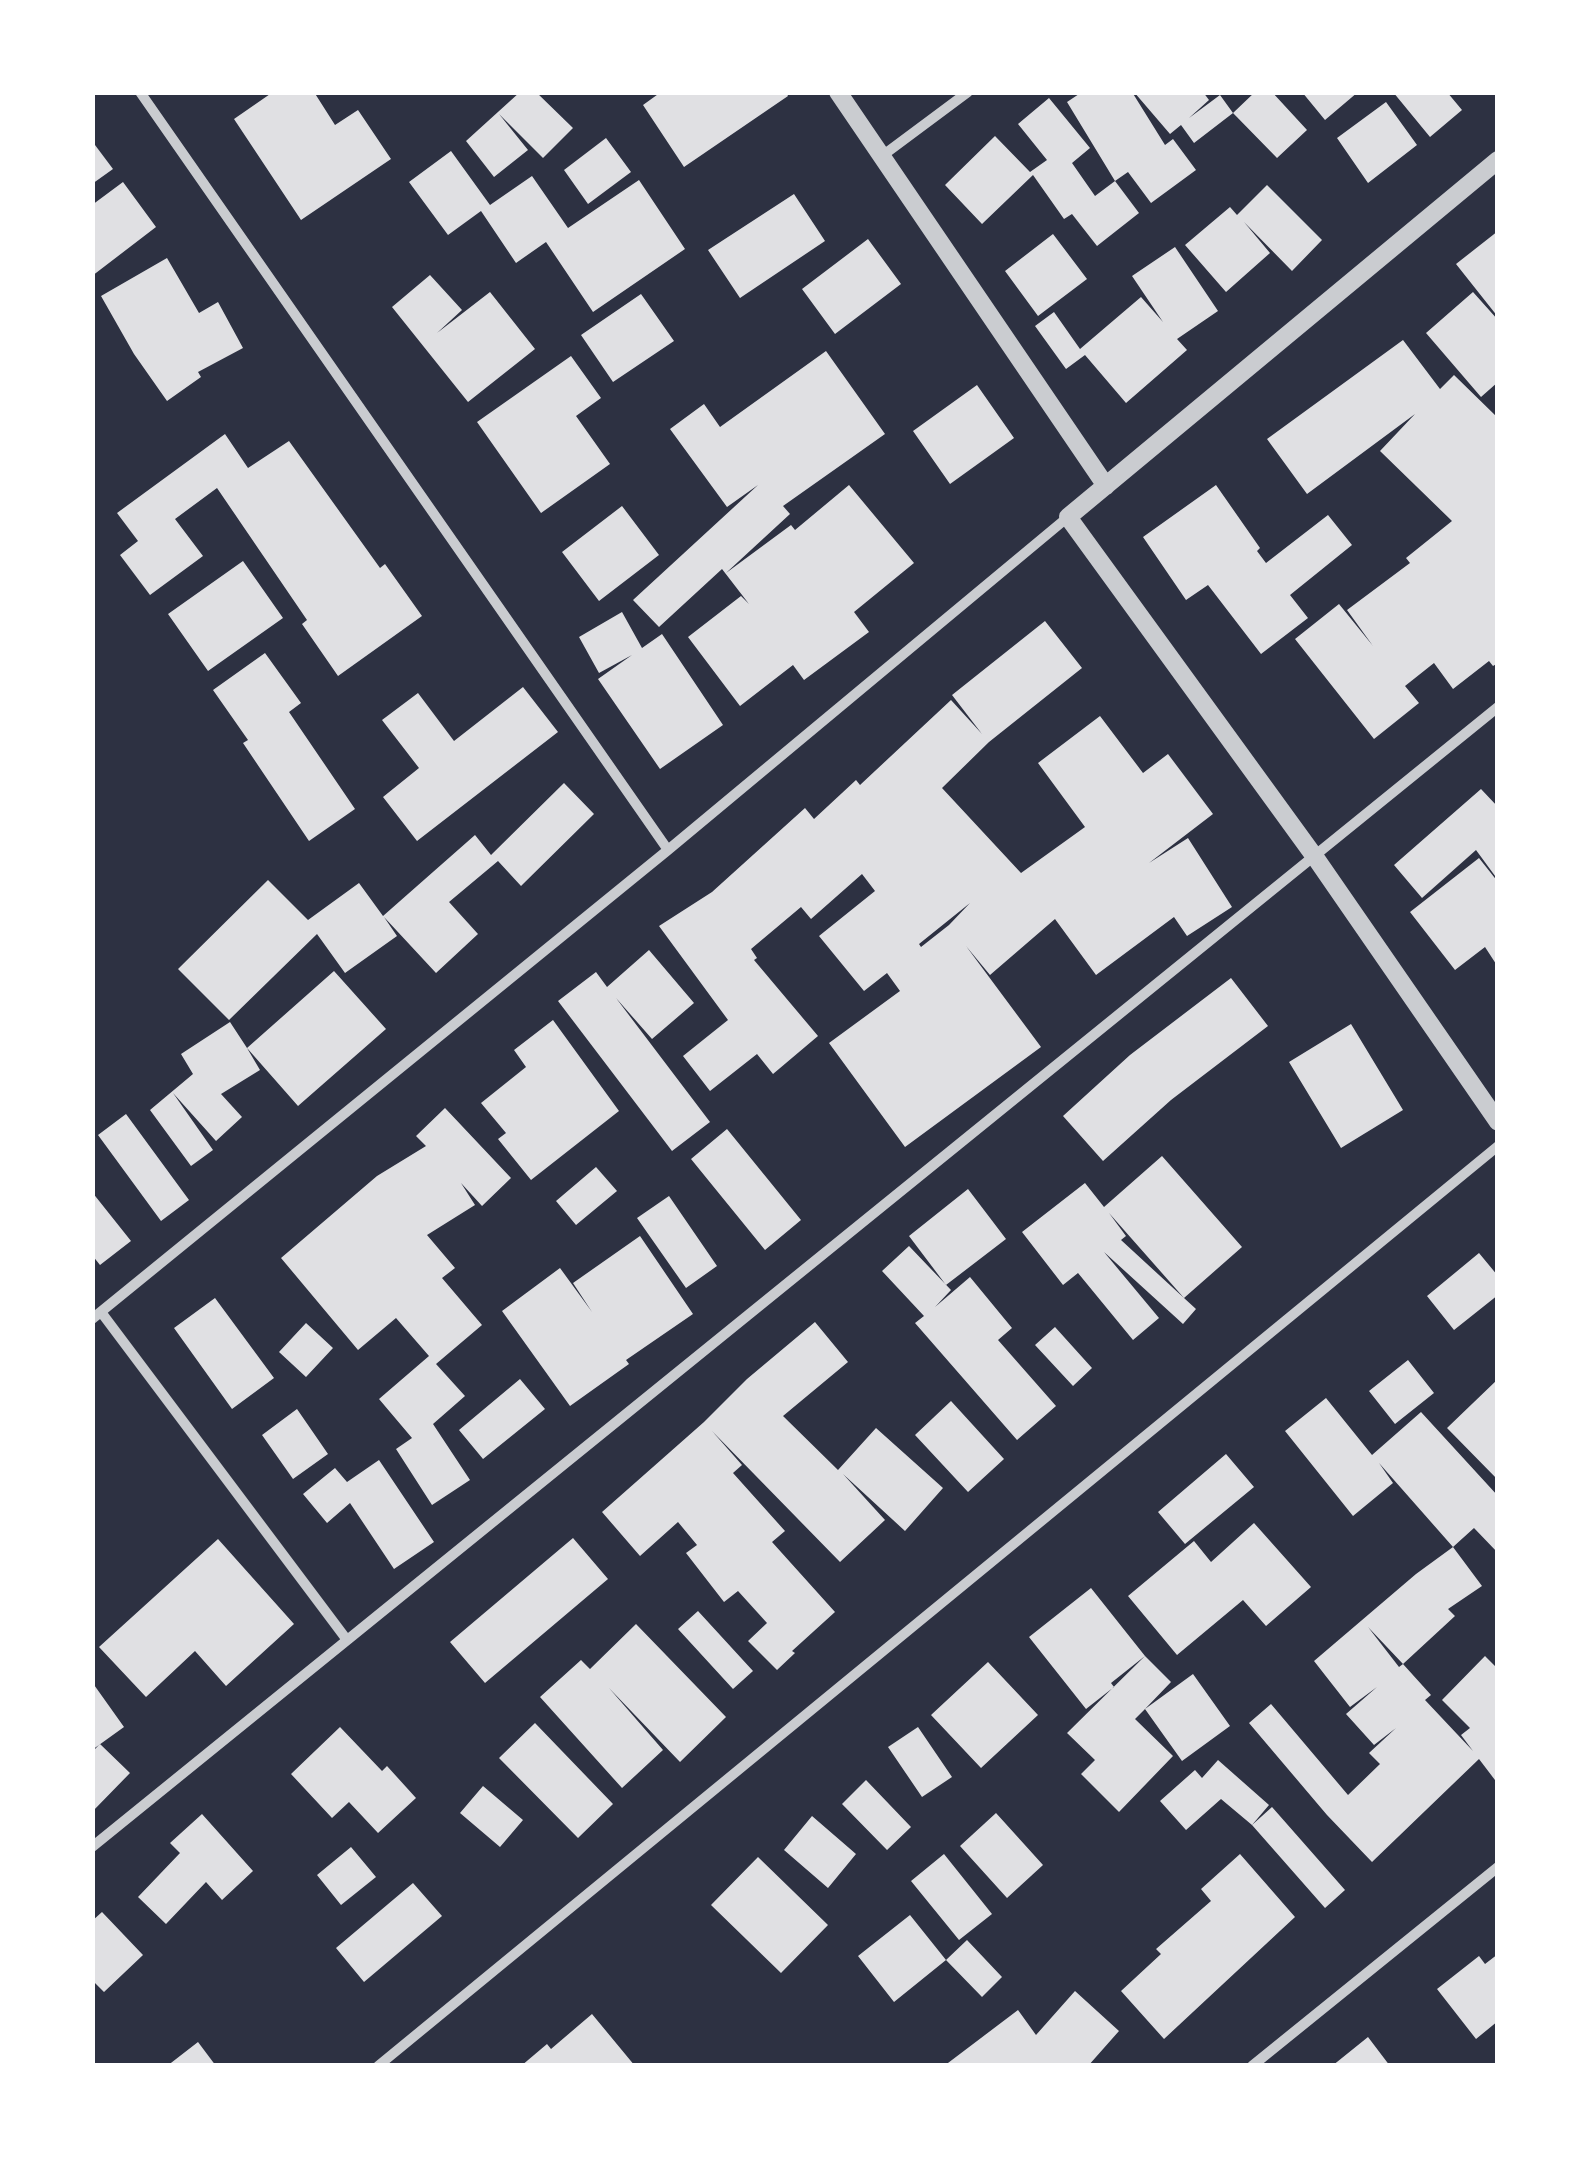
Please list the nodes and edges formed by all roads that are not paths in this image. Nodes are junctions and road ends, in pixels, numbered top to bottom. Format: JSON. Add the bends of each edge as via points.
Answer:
{"nodes":[{"id":1,"x":140,"y":92,"type":"edge"},
{"id":2,"x":838,"y":92,"type":"edge"},
{"id":3,"x":968,"y":92,"type":"edge"},
{"id":4,"x":882,"y":156,"type":"junction"},
{"id":5,"x":1498,"y":160,"type":"edge"},
{"id":6,"x":1106,"y":486,"type":"junction"},
{"id":7,"x":1068,"y":516,"type":"junction"},
{"id":8,"x":1498,"y":706,"type":"edge"},
{"id":9,"x":668,"y":850,"type":"junction"},
{"id":10,"x":1315,"y":857,"type":"junction"},
{"id":11,"x":1498,"y":1122,"type":"edge"},
{"id":12,"x":1498,"y":1146,"type":"edge"},
{"id":13,"x":97,"y":1315,"type":"edge"},
{"id":14,"x":347,"y":1640,"type":"junction"},
{"id":15,"x":92,"y":1847,"type":"edge"},
{"id":16,"x":1498,"y":1867,"type":"edge"},
{"id":17,"x":378,"y":2066,"type":"edge"},
{"id":18,"x":1252,"y":2066,"type":"edge"}],
"edges":[{"from":1,"to":9,"type":"street"},
{"from":2,"to":4,"type":"street"},
{"from":3,"to":4,"type":"street"},
{"from":4,"to":6,"type":"street"},
{"from":5,"to":6,"type":"street"},
{"from":6,"to":7,"type":"street"},
{"from":7,"to":9,"type":"street"},
{"from":7,"to":10,"type":"street"},
{"from":8,"to":10,"type":"street"},
{"from":9,"to":13,"type":"street"},
{"from":10,"to":11,"type":"street"},
{"from":10,"to":14,"type":"street"},
{"from":12,"to":17,"type":"street"},
{"from":13,"to":14,"type":"street"},
{"from":14,"to":15,"type":"street"},
{"from":16,"to":18,"type":"street"}]}
